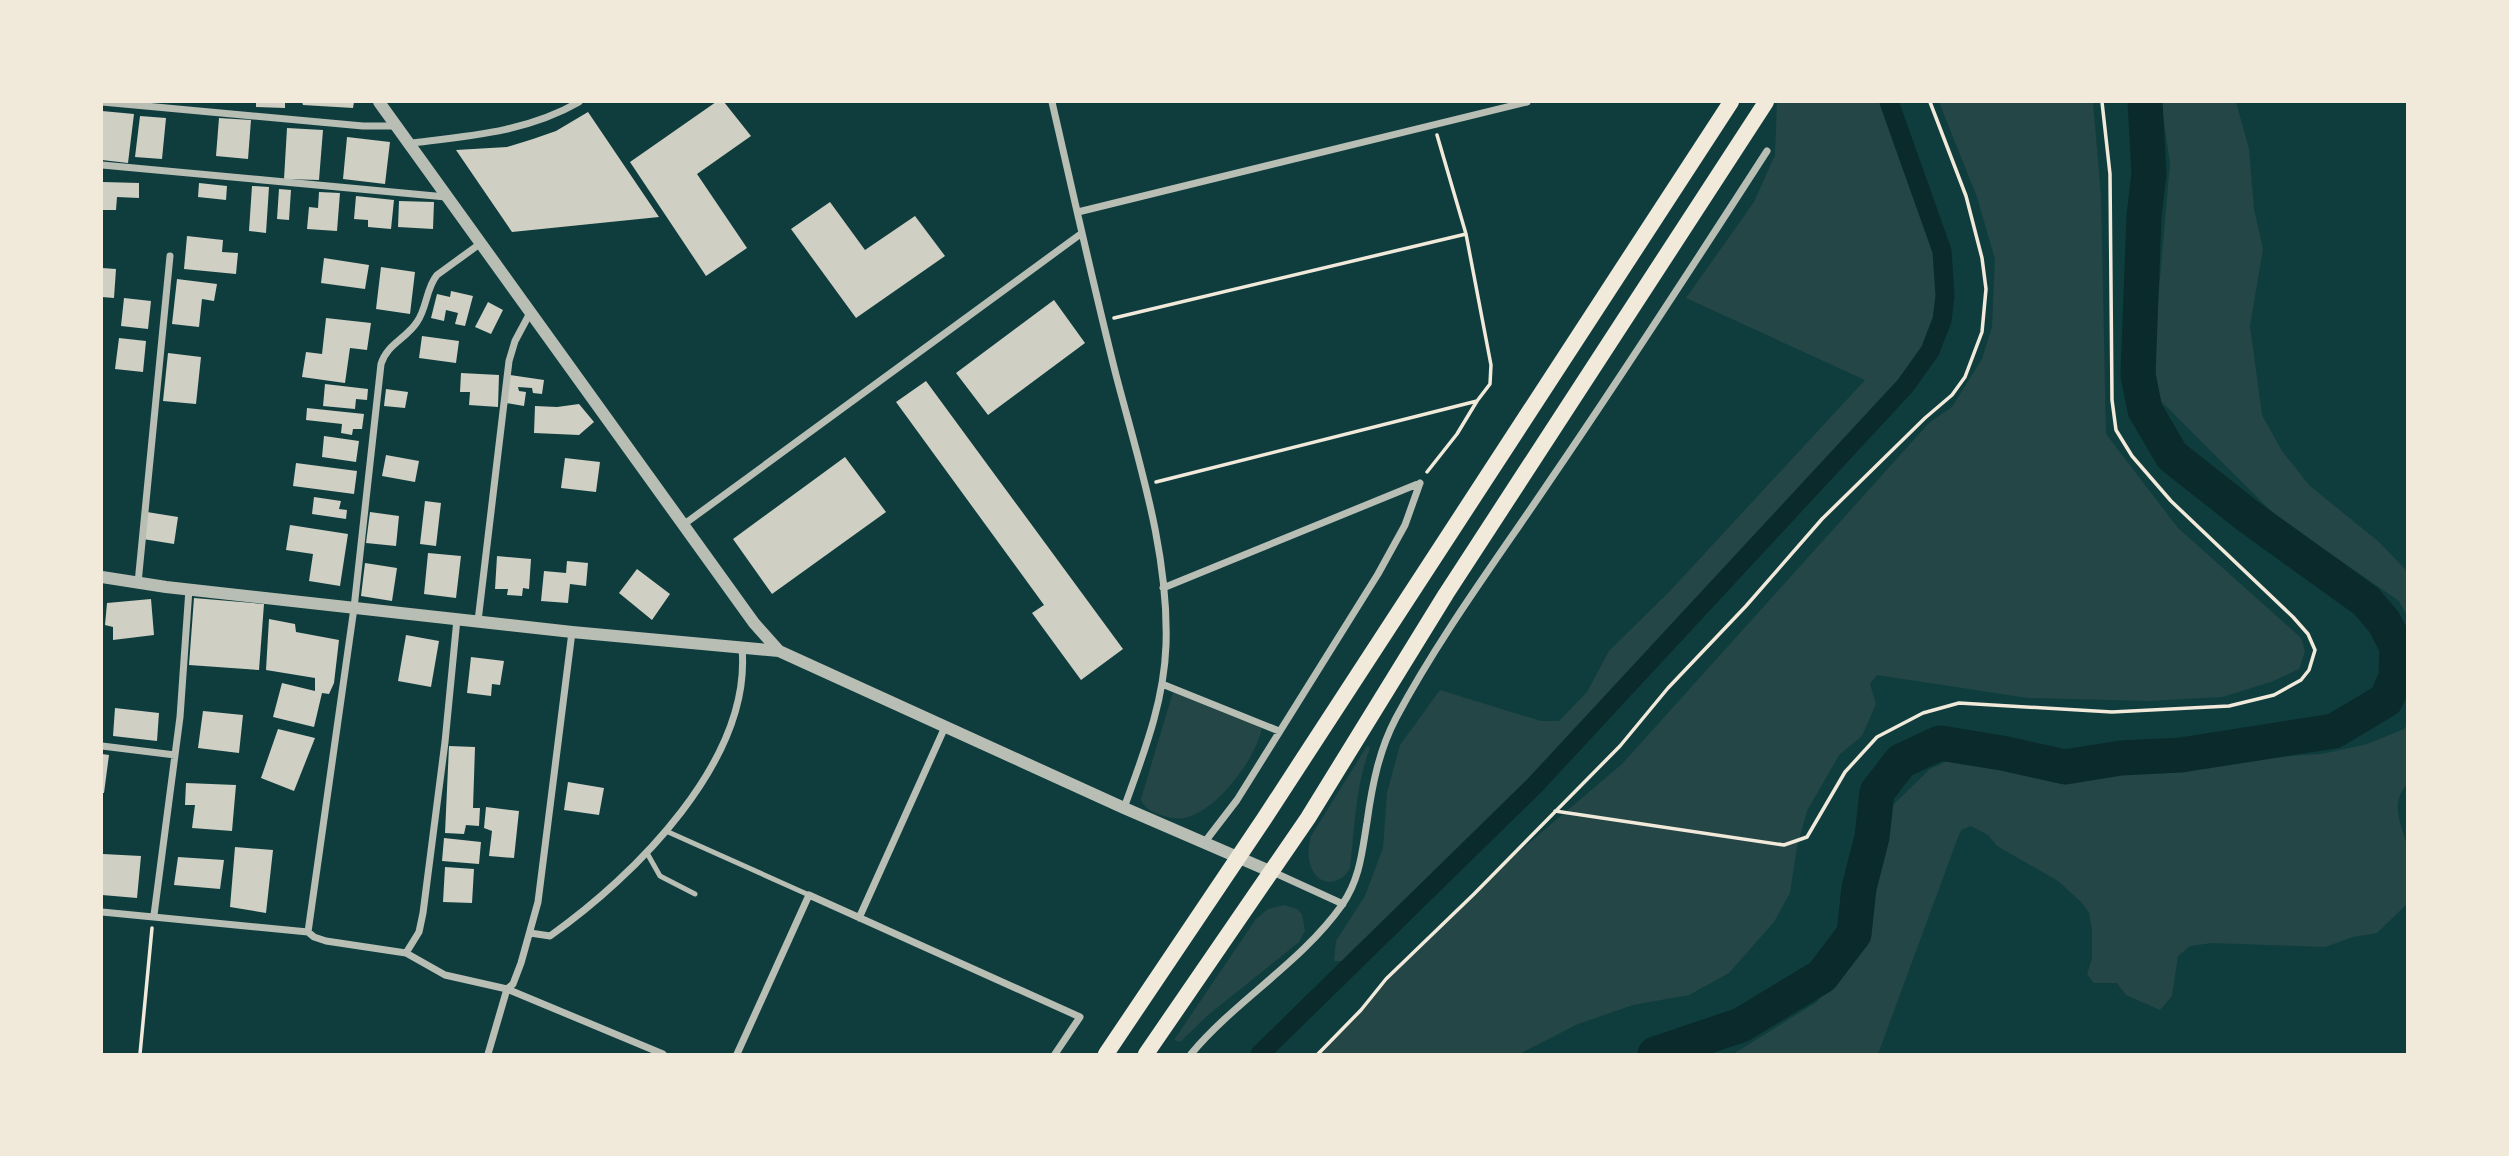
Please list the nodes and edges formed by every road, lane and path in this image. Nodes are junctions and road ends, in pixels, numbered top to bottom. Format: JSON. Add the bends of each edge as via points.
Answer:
{"nodes":[{"id":1,"x":102,"y":102,"type":"edge"},
{"id":2,"x":379,"y":102,"type":"edge"},
{"id":3,"x":579,"y":102,"type":"edge"},
{"id":4,"x":1052,"y":102,"type":"edge"},
{"id":5,"x":1527,"y":102,"type":"edge"},
{"id":6,"x":1731,"y":102,"type":"edge"},
{"id":7,"x":1766,"y":102,"type":"edge"},
{"id":8,"x":1930,"y":102,"type":"edge"},
{"id":9,"x":2102,"y":102,"type":"edge"},
{"id":10,"x":1515,"y":103,"type":"edge"},
{"id":11,"x":1434,"y":124,"type":"junction"},
{"id":12,"x":398,"y":127,"type":"junction"},
{"id":13,"x":411,"y":143,"type":"junction"},
{"id":14,"x":1768,"y":151,"type":"dead end"},
{"id":15,"x":102,"y":165,"type":"edge"},
{"id":16,"x":449,"y":197,"type":"junction"},
{"id":17,"x":1078,"y":212,"type":"junction"},
{"id":18,"x":1082,"y":233,"type":"junction"},
{"id":19,"x":1466,"y":234,"type":"junction"},
{"id":20,"x":481,"y":243,"type":"junction"},
{"id":21,"x":170,"y":256,"type":"dead end"},
{"id":22,"x":530,"y":313,"type":"junction"},
{"id":23,"x":1103,"y":321,"type":"junction"},
{"id":24,"x":1477,"y":401,"type":"junction"},
{"id":25,"x":1420,"y":483,"type":"junction"},
{"id":26,"x":1144,"y":485,"type":"junction"},
{"id":27,"x":683,"y":525,"type":"junction"},
{"id":28,"x":102,"y":577,"type":"edge"},
{"id":29,"x":138,"y":583,"type":"junction"},
{"id":30,"x":189,"y":589,"type":"junction"},
{"id":31,"x":1163,"y":589,"type":"junction"},
{"id":32,"x":354,"y":608,"type":"junction"},
{"id":33,"x":457,"y":619,"type":"junction"},
{"id":34,"x":478,"y":621,"type":"junction"},
{"id":35,"x":572,"y":632,"type":"junction"},
{"id":36,"x":742,"y":648,"type":"junction"},
{"id":37,"x":779,"y":651,"type":"junction"},
{"id":38,"x":1163,"y":684,"type":"junction"},
{"id":39,"x":944,"y":727,"type":"junction"},
{"id":40,"x":1279,"y":731,"type":"junction"},
{"id":41,"x":102,"y":746,"type":"edge"},
{"id":42,"x":175,"y":755,"type":"junction"},
{"id":43,"x":1124,"y":808,"type":"junction"},
{"id":44,"x":1555,"y":811,"type":"junction"},
{"id":45,"x":666,"y":831,"type":"junction"},
{"id":46,"x":1204,"y":843,"type":"junction"},
{"id":47,"x":647,"y":853,"type":"junction"},
{"id":48,"x":1238,"y":858,"type":"junction"},
{"id":49,"x":1272,"y":872,"type":"junction"},
{"id":50,"x":695,"y":894,"type":"dead end"},
{"id":51,"x":808,"y":895,"type":"junction"},
{"id":52,"x":1343,"y":904,"type":"junction"},
{"id":53,"x":102,"y":912,"type":"edge"},
{"id":54,"x":154,"y":915,"type":"junction"},
{"id":55,"x":859,"y":918,"type":"junction"},
{"id":56,"x":309,"y":932,"type":"junction"},
{"id":57,"x":530,"y":933,"type":"junction"},
{"id":58,"x":406,"y":953,"type":"junction"},
{"id":59,"x":507,"y":989,"type":"junction"},
{"id":60,"x":140,"y":1055,"type":"edge"},
{"id":61,"x":488,"y":1055,"type":"edge"},
{"id":62,"x":663,"y":1055,"type":"edge"},
{"id":63,"x":737,"y":1055,"type":"edge"},
{"id":64,"x":1055,"y":1055,"type":"edge"},
{"id":65,"x":1106,"y":1055,"type":"edge"},
{"id":66,"x":1146,"y":1055,"type":"edge"},
{"id":67,"x":1191,"y":1055,"type":"edge"},
{"id":68,"x":1318,"y":1055,"type":"edge"}],
"edges":[{"from":1,"to":12,"type":"street"},
{"from":2,"to":12,"type":"street"},
{"from":3,"to":13,"type":"street","via":[[514,128]]},
{"from":4,"to":17,"type":"street"},
{"from":5,"to":10,"type":"street"},
{"from":6,"to":48,"type":"main road"},
{"from":7,"to":49,"type":"main road","via":[[1446,594]]},
{"from":8,"to":44,"type":"path","via":[[1966,196],[1986,289],[1982,332],[1965,377],[1952,396],[1822,519],[1620,746]]},
{"from":9,"to":44,"type":"path","via":[[2110,174],[2116,430],[2132,457],[2171,501],[2308,634],[2315,650],[2309,670],[2274,695],[2229,706],[2112,712],[1959,703],[1923,713],[1877,737],[1845,772],[1807,837],[1784,845]]},
{"from":10,"to":11,"type":"street"},
{"from":11,"to":17,"type":"street"},
{"from":11,"to":19,"type":"path"},
{"from":12,"to":13,"type":"street"},
{"from":13,"to":16,"type":"street"},
{"from":14,"to":52,"type":"street","via":[[1406,700],[1380,754],[1362,859]]},
{"from":15,"to":16,"type":"street"},
{"from":16,"to":20,"type":"street"},
{"from":17,"to":18,"type":"street"},
{"from":18,"to":23,"type":"street"},
{"from":18,"to":27,"type":"street"},
{"from":19,"to":23,"type":"path"},
{"from":19,"to":24,"type":"path","via":[[1491,365],[1490,384]]},
{"from":20,"to":22,"type":"street"},
{"from":20,"to":32,"type":"street","via":[[437,275],[418,321],[383,356]]},
{"from":21,"to":29,"type":"street"},
{"from":22,"to":27,"type":"street"},
{"from":22,"to":34,"type":"street","via":[[509,361]]},
{"from":23,"to":26,"type":"street"},
{"from":24,"to":25,"type":"path"},
{"from":24,"to":26,"type":"path"},
{"from":25,"to":31,"type":"street"},
{"from":25,"to":40,"type":"street","via":[[1405,526],[1378,574]]},
{"from":26,"to":31,"type":"street"},
{"from":27,"to":37,"type":"street"},
{"from":28,"to":29,"type":"street"},
{"from":29,"to":30,"type":"street"},
{"from":30,"to":32,"type":"street"},
{"from":30,"to":42,"type":"street"},
{"from":31,"to":38,"type":"street"},
{"from":32,"to":33,"type":"street"},
{"from":32,"to":56,"type":"street"},
{"from":33,"to":34,"type":"street"},
{"from":33,"to":58,"type":"street","via":[[424,913]]},
{"from":34,"to":35,"type":"street"},
{"from":35,"to":36,"type":"street"},
{"from":35,"to":57,"type":"street","via":[[543,866]]},
{"from":36,"to":37,"type":"street"},
{"from":36,"to":45,"type":"street","via":[[741,690],[728,733]]},
{"from":37,"to":39,"type":"street"},
{"from":38,"to":40,"type":"street"},
{"from":38,"to":43,"type":"street"},
{"from":39,"to":43,"type":"street"},
{"from":39,"to":55,"type":"street"},
{"from":40,"to":46,"type":"street"},
{"from":41,"to":42,"type":"street"},
{"from":42,"to":54,"type":"street"},
{"from":43,"to":46,"type":"street"},
{"from":44,"to":68,"type":"path","via":[[1386,979]]},
{"from":45,"to":47,"type":"street"},
{"from":45,"to":51,"type":"lane"},
{"from":46,"to":48,"type":"street"},
{"from":47,"to":50,"type":"lane","via":[[660,876]]},
{"from":47,"to":57,"type":"street","via":[[550,936]]},
{"from":48,"to":49,"type":"street"},
{"from":48,"to":65,"type":"main road"},
{"from":49,"to":52,"type":"street"},
{"from":49,"to":66,"type":"main road"},
{"from":51,"to":55,"type":"street"},
{"from":51,"to":63,"type":"street"},
{"from":52,"to":67,"type":"street","via":[[1288,964]]},
{"from":53,"to":54,"type":"street"},
{"from":54,"to":56,"type":"street"},
{"from":54,"to":60,"type":"path"},
{"from":55,"to":64,"type":"street","via":[[1080,1017]]},
{"from":56,"to":58,"type":"street","via":[[326,941]]},
{"from":57,"to":59,"type":"street","via":[[513,984]]},
{"from":58,"to":59,"type":"street","via":[[445,975]]},
{"from":59,"to":61,"type":"street"},
{"from":59,"to":62,"type":"street"}]}
